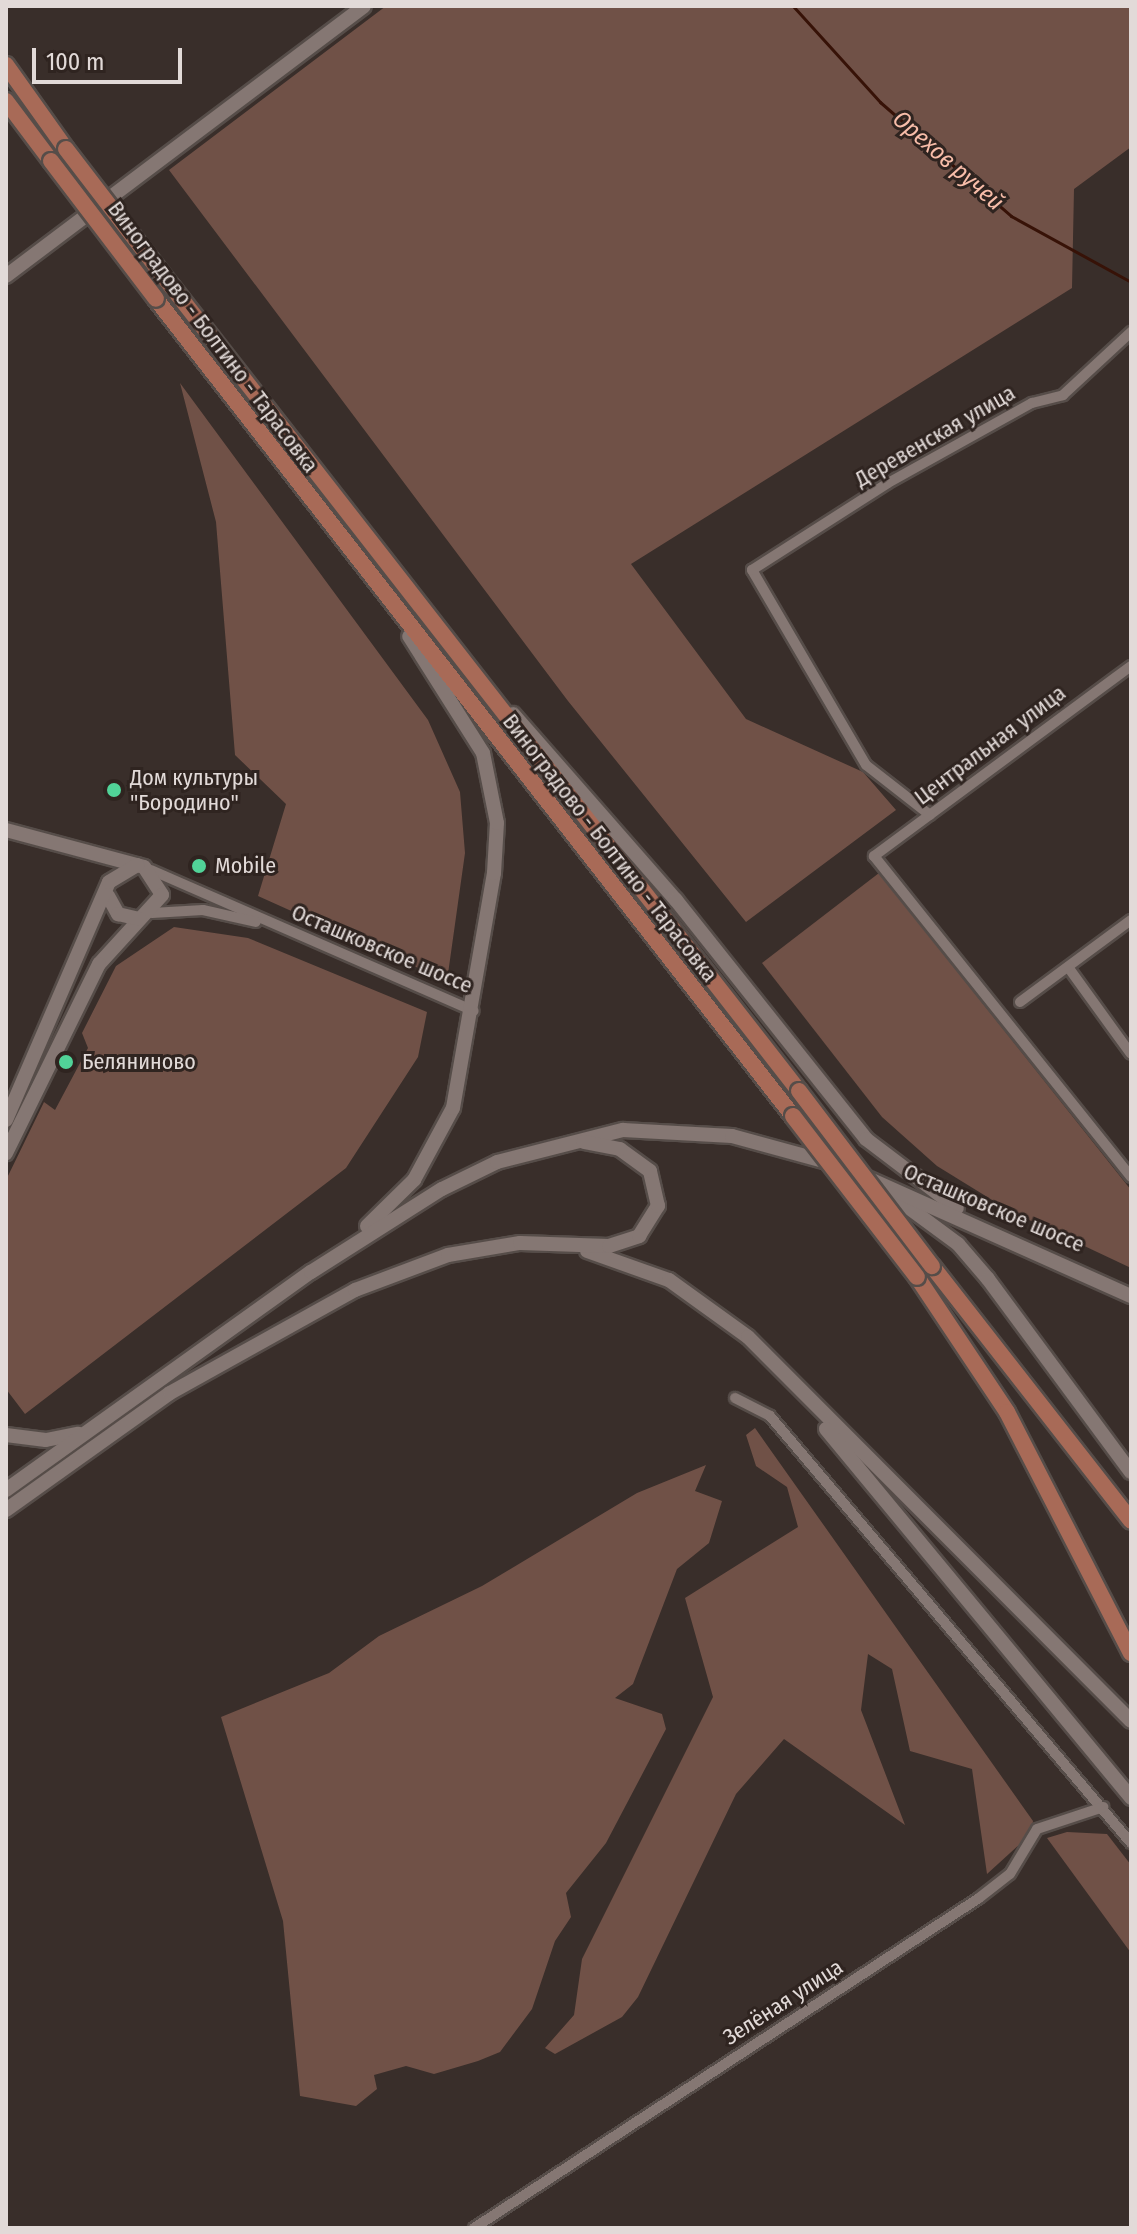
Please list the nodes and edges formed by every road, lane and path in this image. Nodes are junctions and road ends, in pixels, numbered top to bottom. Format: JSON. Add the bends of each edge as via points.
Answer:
{"nodes":[{"id":1,"x":364,"y":6,"type":"edge"},
{"id":2,"x":6,"y":65,"type":"edge"},
{"id":3,"x":6,"y":101,"type":"edge"},
{"id":4,"x":6,"y":276,"type":"edge"},
{"id":5,"x":1131,"y":332,"type":"edge"},
{"id":6,"x":344,"y":544,"type":"junction"},
{"id":7,"x":458,"y":653,"type":"junction"},
{"id":8,"x":1131,"y":666,"type":"edge"},
{"id":9,"x":930,"y":815,"type":"junction"},
{"id":10,"x":6,"y":830,"type":"edge"},
{"id":11,"x":94,"y":856,"type":"junction"},
{"id":12,"x":144,"y":868,"type":"junction"},
{"id":13,"x":108,"y":889,"type":"junction"},
{"id":14,"x":145,"y":916,"type":"junction"},
{"id":15,"x":1131,"y":920,"type":"edge"},
{"id":16,"x":273,"y":926,"type":"junction"},
{"id":17,"x":1068,"y":967,"type":"junction"},
{"id":18,"x":1020,"y":1002,"type":"dead end"},
{"id":19,"x":473,"y":1011,"type":"junction"},
{"id":20,"x":1131,"y":1054,"type":"edge"},
{"id":21,"x":6,"y":1120,"type":"edge"},
{"id":22,"x":552,"y":1145,"type":"junction"},
{"id":23,"x":6,"y":1153,"type":"edge"},
{"id":24,"x":854,"y":1171,"type":"junction"},
{"id":25,"x":1131,"y":1177,"type":"edge"},
{"id":26,"x":984,"y":1227,"type":"junction"},
{"id":27,"x":561,"y":1245,"type":"junction"},
{"id":28,"x":332,"y":1258,"type":"junction"},
{"id":29,"x":1131,"y":1296,"type":"edge"},
{"id":30,"x":748,"y":1337,"type":"junction"},
{"id":31,"x":735,"y":1398,"type":"dead end"},
{"id":32,"x":87,"y":1433,"type":"junction"},
{"id":33,"x":1063,"y":1433,"type":"junction"},
{"id":34,"x":6,"y":1435,"type":"edge"},
{"id":35,"x":1131,"y":1472,"type":"edge"},
{"id":36,"x":6,"y":1490,"type":"edge"},
{"id":37,"x":6,"y":1510,"type":"edge"},
{"id":38,"x":1131,"y":1521,"type":"edge"},
{"id":39,"x":1131,"y":1531,"type":"edge"},
{"id":40,"x":1131,"y":1653,"type":"edge"},
{"id":41,"x":1131,"y":1721,"type":"edge"},
{"id":42,"x":1131,"y":1798,"type":"edge"},
{"id":43,"x":1103,"y":1807,"type":"junction"},
{"id":44,"x":1131,"y":1843,"type":"edge"},
{"id":45,"x":474,"y":2228,"type":"edge"}],
"edges":[{"from":1,"to":4,"type":"main road"},
{"from":2,"to":7,"type":"main road","name":"Виноградово - Болтино - Тарасовка","bridge":true},
{"from":3,"to":6,"type":"main road","name":"Виноградово - Болтино - Тарасовка","bridge":true},
{"from":5,"to":9,"type":"street","name":"Деревенская улица","via":[[1063,395],[1032,403],[888,483],[752,570],[866,765]]},
{"from":6,"to":19,"type":"main road","via":[[464,712],[483,753],[497,823]]},
{"from":6,"to":40,"type":"main road","name":"Виноградово - Болтино - Тарасовка","bridge":true,"via":[[917,1277],[1007,1412]]},
{"from":7,"to":26,"type":"main road","via":[[601,811],[866,1139]]},
{"from":7,"to":33,"type":"main road","name":"Виноградово - Болтино - Тарасовка","bridge":true},
{"from":8,"to":9,"type":"street","name":"Центральная улица"},
{"from":9,"to":25,"type":"street","name":"Центральная улица","via":[[874,856]]},
{"from":10,"to":11,"type":"main road"},
{"from":11,"to":12,"type":"main road"},
{"from":11,"to":13,"type":"main road"},
{"from":12,"to":13,"type":"main road"},
{"from":12,"to":14,"type":"main road","via":[[162,895]]},
{"from":12,"to":16,"type":"street","name":"Осташковское шоссе"},
{"from":13,"to":14,"type":"main road","via":[[118,914]]},
{"from":13,"to":21,"type":"main road"},
{"from":14,"to":16,"type":"street","name":"Осташковское шоссе","via":[[203,910]]},
{"from":14,"to":23,"type":"main road","via":[[99,964]]},
{"from":15,"to":17,"type":"street"},
{"from":16,"to":19,"type":"street","name":"Осташковское шоссе"},
{"from":17,"to":18,"type":"street"},
{"from":17,"to":20,"type":"street"},
{"from":19,"to":28,"type":"main road","via":[[437,1145],[414,1180]]},
{"from":22,"to":24,"type":"main road","name":"Осташковское шоссе","via":[[623,1130],[674,1131],[732,1136]]},
{"from":22,"to":27,"type":"main road","via":[[620,1149],[650,1171],[658,1192],[639,1236],[609,1246]]},
{"from":22,"to":28,"type":"main road","name":"Осташковское шоссе","via":[[442,1189]]},
{"from":24,"to":26,"type":"main road","name":"Осташковское шоссе"},
{"from":24,"to":35,"type":"main road","via":[[958,1244]]},
{"from":26,"to":29,"type":"main road","name":"Осташковское шоссе"},
{"from":27,"to":30,"type":"main road","via":[[669,1280]]},
{"from":27,"to":37,"type":"main road","via":[[520,1243],[448,1255],[355,1290],[170,1393]]},
{"from":28,"to":32,"type":"main road"},
{"from":30,"to":41,"type":"main road"},
{"from":30,"to":42,"type":"main road"},
{"from":31,"to":43,"type":"street","via":[[770,1416]]},
{"from":32,"to":34,"type":"main road","via":[[46,1440]]},
{"from":32,"to":36,"type":"main road"},
{"from":33,"to":38,"type":"main road","name":"Виноградово - Болтино - Тарасовка"},
{"from":33,"to":39,"type":"main road"},
{"from":43,"to":44,"type":"street"},
{"from":43,"to":45,"type":"street","name":"Зелёная улица","via":[[1037,1829],[1010,1874],[979,1898]]}]}
